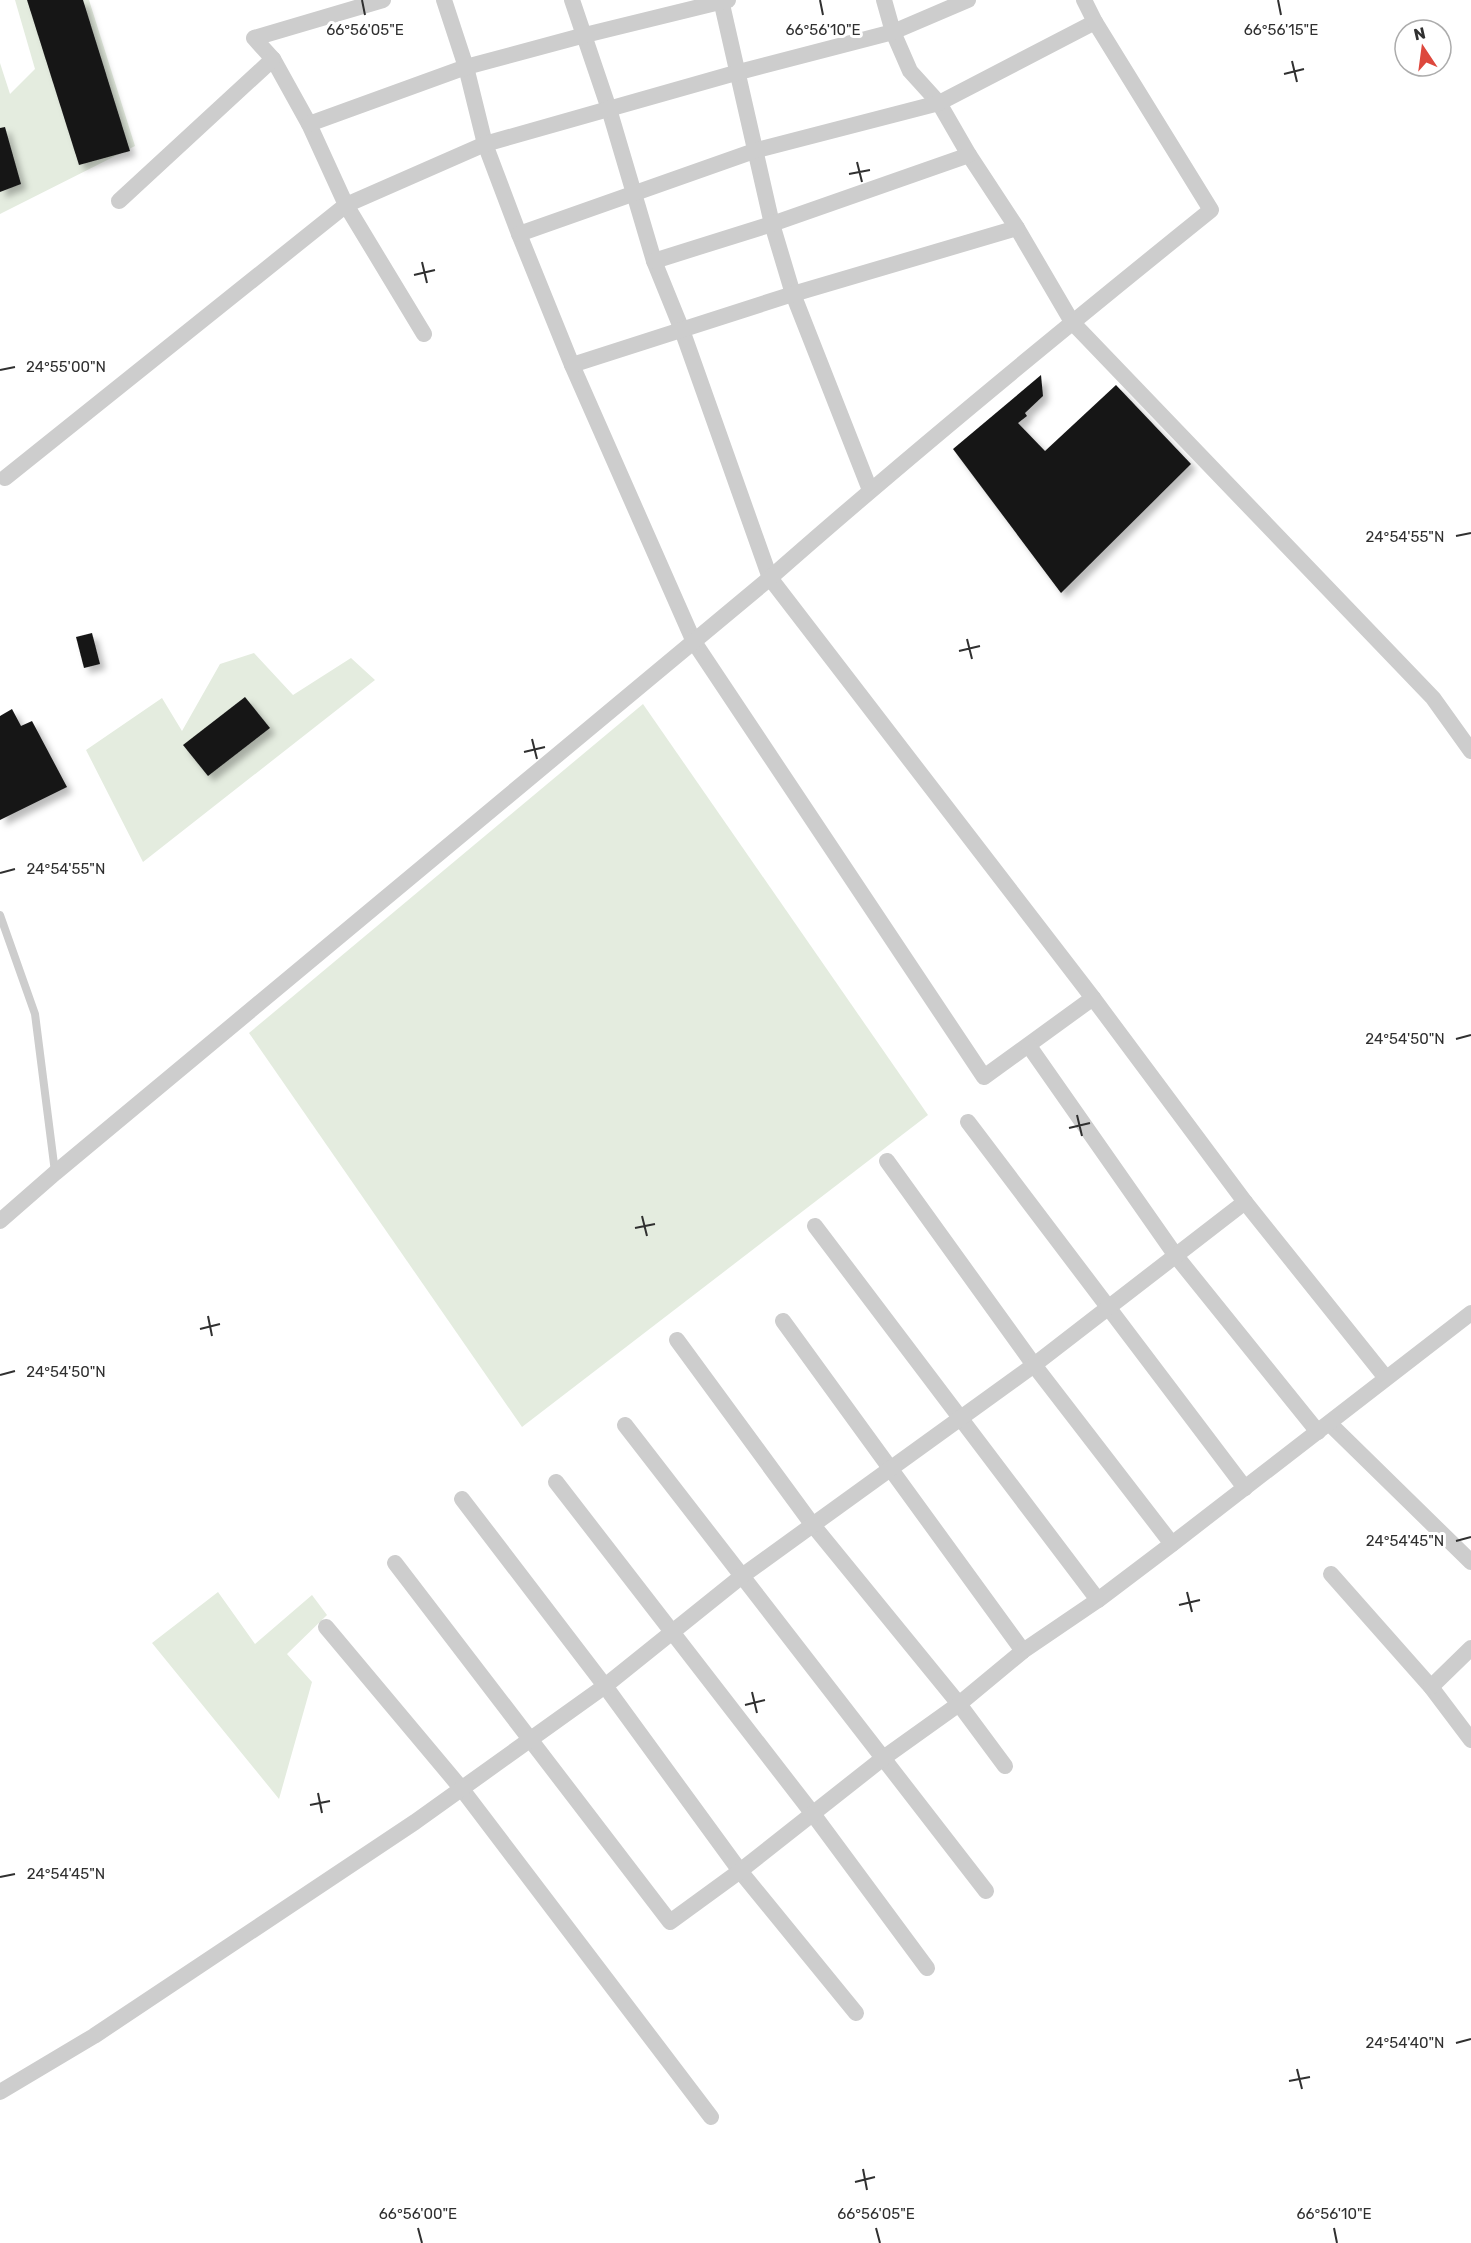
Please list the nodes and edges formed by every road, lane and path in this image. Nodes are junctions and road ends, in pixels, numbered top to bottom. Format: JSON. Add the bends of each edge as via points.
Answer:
{"nodes":[{"id":1,"x":383,"y":0,"type":"edge"},
{"id":2,"x":444,"y":0,"type":"edge"},
{"id":3,"x":572,"y":0,"type":"edge"},
{"id":4,"x":884,"y":0,"type":"edge"},
{"id":5,"x":968,"y":0,"type":"edge"},
{"id":6,"x":1084,"y":0,"type":"edge"},
{"id":7,"x":724,"y":1,"type":"edge"},
{"id":8,"x":1095,"y":22,"type":"junction"},
{"id":9,"x":893,"y":32,"type":"junction"},
{"id":10,"x":585,"y":35,"type":"junction"},
{"id":11,"x":273,"y":59,"type":"junction"},
{"id":12,"x":466,"y":67,"type":"junction"},
{"id":13,"x":739,"y":72,"type":"junction"},
{"id":14,"x":939,"y":103,"type":"junction"},
{"id":15,"x":609,"y":109,"type":"junction"},
{"id":16,"x":309,"y":124,"type":"junction"},
{"id":17,"x":485,"y":144,"type":"junction"},
{"id":18,"x":757,"y":150,"type":"junction"},
{"id":19,"x":969,"y":155,"type":"junction"},
{"id":20,"x":634,"y":193,"type":"junction"},
{"id":21,"x":119,"y":201,"type":"dead end"},
{"id":22,"x":346,"y":205,"type":"junction"},
{"id":23,"x":772,"y":224,"type":"junction"},
{"id":24,"x":1017,"y":228,"type":"junction"},
{"id":25,"x":519,"y":234,"type":"junction"},
{"id":26,"x":654,"y":261,"type":"junction"},
{"id":27,"x":793,"y":294,"type":"junction"},
{"id":28,"x":1072,"y":322,"type":"junction"},
{"id":29,"x":682,"y":330,"type":"junction"},
{"id":30,"x":424,"y":334,"type":"dead end"},
{"id":31,"x":572,"y":365,"type":"junction"},
{"id":32,"x":5,"y":478,"type":"dead end"},
{"id":33,"x":870,"y":490,"type":"junction"},
{"id":34,"x":770,"y":578,"type":"junction"},
{"id":35,"x":694,"y":642,"type":"junction"},
{"id":36,"x":1471,"y":751,"type":"edge"},
{"id":37,"x":0,"y":915,"type":"edge"},
{"id":38,"x":1093,"y":998,"type":"junction"},
{"id":39,"x":1029,"y":1046,"type":"junction"},
{"id":40,"x":968,"y":1122,"type":"dead end"},
{"id":41,"x":887,"y":1161,"type":"dead end"},
{"id":42,"x":55,"y":1173,"type":"junction"},
{"id":43,"x":1245,"y":1202,"type":"junction"},
{"id":44,"x":0,"y":1221,"type":"edge"},
{"id":45,"x":815,"y":1226,"type":"dead end"},
{"id":46,"x":1176,"y":1256,"type":"junction"},
{"id":47,"x":1108,"y":1308,"type":"junction"},
{"id":48,"x":1471,"y":1313,"type":"edge"},
{"id":49,"x":783,"y":1321,"type":"dead end"},
{"id":50,"x":677,"y":1340,"type":"dead end"},
{"id":51,"x":1034,"y":1365,"type":"junction"},
{"id":52,"x":1386,"y":1378,"type":"junction"},
{"id":53,"x":959,"y":1418,"type":"junction"},
{"id":54,"x":625,"y":1425,"type":"dead end"},
{"id":55,"x":1324,"y":1428,"type":"junction"},
{"id":56,"x":892,"y":1469,"type":"junction"},
{"id":57,"x":556,"y":1482,"type":"dead end"},
{"id":58,"x":1245,"y":1488,"type":"junction"},
{"id":59,"x":462,"y":1499,"type":"dead end"},
{"id":60,"x":812,"y":1524,"type":"junction"},
{"id":61,"x":1172,"y":1544,"type":"junction"},
{"id":62,"x":1471,"y":1562,"type":"edge"},
{"id":63,"x":395,"y":1563,"type":"dead end"},
{"id":64,"x":1331,"y":1574,"type":"dead end"},
{"id":65,"x":742,"y":1576,"type":"junction"},
{"id":66,"x":1098,"y":1600,"type":"junction"},
{"id":67,"x":326,"y":1627,"type":"dead end"},
{"id":68,"x":673,"y":1631,"type":"junction"},
{"id":69,"x":1471,"y":1648,"type":"edge"},
{"id":70,"x":1023,"y":1651,"type":"junction"},
{"id":71,"x":605,"y":1686,"type":"junction"},
{"id":72,"x":1431,"y":1687,"type":"junction"},
{"id":73,"x":959,"y":1704,"type":"junction"},
{"id":74,"x":531,"y":1739,"type":"junction"},
{"id":75,"x":1471,"y":1740,"type":"edge"},
{"id":76,"x":882,"y":1759,"type":"junction"},
{"id":77,"x":1005,"y":1766,"type":"dead end"},
{"id":78,"x":461,"y":1788,"type":"junction"},
{"id":79,"x":813,"y":1814,"type":"junction"},
{"id":80,"x":740,"y":1871,"type":"junction"},
{"id":81,"x":986,"y":1891,"type":"dead end"},
{"id":82,"x":927,"y":1968,"type":"dead end"},
{"id":83,"x":855,"y":2013,"type":"dead end"},
{"id":84,"x":0,"y":2092,"type":"edge"},
{"id":85,"x":711,"y":2117,"type":"dead end"}],
"edges":[{"from":1,"to":11,"type":"street","via":[[254,38]]},
{"from":2,"to":12,"type":"street"},
{"from":3,"to":10,"type":"street"},
{"from":4,"to":9,"type":"street"},
{"from":5,"to":9,"type":"street"},
{"from":6,"to":8,"type":"street"},
{"from":7,"to":10,"type":"street"},
{"from":7,"to":13,"type":"street"},
{"from":8,"to":14,"type":"street"},
{"from":8,"to":28,"type":"street","via":[[1211,210]]},
{"from":9,"to":13,"type":"street"},
{"from":9,"to":14,"type":"street","via":[[910,71]]},
{"from":10,"to":12,"type":"street"},
{"from":10,"to":15,"type":"street"},
{"from":11,"to":16,"type":"street"},
{"from":11,"to":21,"type":"street"},
{"from":12,"to":16,"type":"street"},
{"from":12,"to":17,"type":"street"},
{"from":13,"to":15,"type":"street"},
{"from":13,"to":18,"type":"street"},
{"from":14,"to":18,"type":"street"},
{"from":14,"to":19,"type":"street"},
{"from":15,"to":17,"type":"street"},
{"from":15,"to":20,"type":"street"},
{"from":16,"to":22,"type":"street"},
{"from":17,"to":22,"type":"street"},
{"from":17,"to":25,"type":"street"},
{"from":18,"to":20,"type":"street"},
{"from":18,"to":23,"type":"street"},
{"from":19,"to":23,"type":"street"},
{"from":19,"to":24,"type":"street"},
{"from":20,"to":25,"type":"street"},
{"from":20,"to":26,"type":"street"},
{"from":22,"to":30,"type":"street"},
{"from":22,"to":32,"type":"street"},
{"from":23,"to":26,"type":"street"},
{"from":23,"to":27,"type":"street"},
{"from":24,"to":27,"type":"street"},
{"from":24,"to":28,"type":"street"},
{"from":25,"to":31,"type":"street"},
{"from":26,"to":29,"type":"street"},
{"from":27,"to":29,"type":"street"},
{"from":27,"to":33,"type":"street"},
{"from":28,"to":33,"type":"street"},
{"from":28,"to":36,"type":"street","via":[[1434,698]]},
{"from":29,"to":31,"type":"street"},
{"from":29,"to":34,"type":"street"},
{"from":31,"to":35,"type":"street"},
{"from":33,"to":34,"type":"street"},
{"from":34,"to":35,"type":"street"},
{"from":34,"to":38,"type":"street"},
{"from":35,"to":39,"type":"street","via":[[984,1077]]},
{"from":35,"to":42,"type":"street"},
{"from":37,"to":42,"type":"lane","via":[[35,1014]]},
{"from":38,"to":39,"type":"street"},
{"from":38,"to":43,"type":"street"},
{"from":39,"to":46,"type":"street"},
{"from":40,"to":47,"type":"street"},
{"from":41,"to":51,"type":"street"},
{"from":42,"to":44,"type":"street"},
{"from":43,"to":46,"type":"street"},
{"from":43,"to":52,"type":"street"},
{"from":45,"to":53,"type":"street"},
{"from":46,"to":47,"type":"street"},
{"from":46,"to":55,"type":"street"},
{"from":47,"to":51,"type":"street"},
{"from":47,"to":58,"type":"street"},
{"from":48,"to":52,"type":"street"},
{"from":49,"to":56,"type":"street"},
{"from":50,"to":60,"type":"street"},
{"from":51,"to":53,"type":"street"},
{"from":51,"to":61,"type":"street"},
{"from":52,"to":55,"type":"street"},
{"from":53,"to":56,"type":"street"},
{"from":53,"to":66,"type":"street"},
{"from":54,"to":65,"type":"street"},
{"from":55,"to":58,"type":"street"},
{"from":55,"to":62,"type":"street"},
{"from":56,"to":60,"type":"street"},
{"from":56,"to":70,"type":"street"},
{"from":57,"to":68,"type":"street"},
{"from":58,"to":61,"type":"street"},
{"from":59,"to":71,"type":"street"},
{"from":60,"to":65,"type":"street"},
{"from":60,"to":73,"type":"street"},
{"from":61,"to":66,"type":"street"},
{"from":63,"to":74,"type":"street"},
{"from":64,"to":72,"type":"street"},
{"from":65,"to":68,"type":"street"},
{"from":65,"to":76,"type":"street"},
{"from":66,"to":70,"type":"street"},
{"from":67,"to":78,"type":"street"},
{"from":68,"to":71,"type":"street"},
{"from":68,"to":79,"type":"street"},
{"from":69,"to":72,"type":"street"},
{"from":70,"to":73,"type":"street"},
{"from":71,"to":74,"type":"street"},
{"from":71,"to":80,"type":"street"},
{"from":72,"to":75,"type":"street"},
{"from":73,"to":76,"type":"street"},
{"from":73,"to":77,"type":"street"},
{"from":74,"to":78,"type":"street"},
{"from":74,"to":80,"type":"street","via":[[670,1923]]},
{"from":76,"to":79,"type":"street"},
{"from":76,"to":81,"type":"street"},
{"from":78,"to":84,"type":"street","via":[[94,2036]]},
{"from":78,"to":85,"type":"street"},
{"from":79,"to":80,"type":"street"},
{"from":79,"to":82,"type":"street"},
{"from":80,"to":83,"type":"street"}]}
